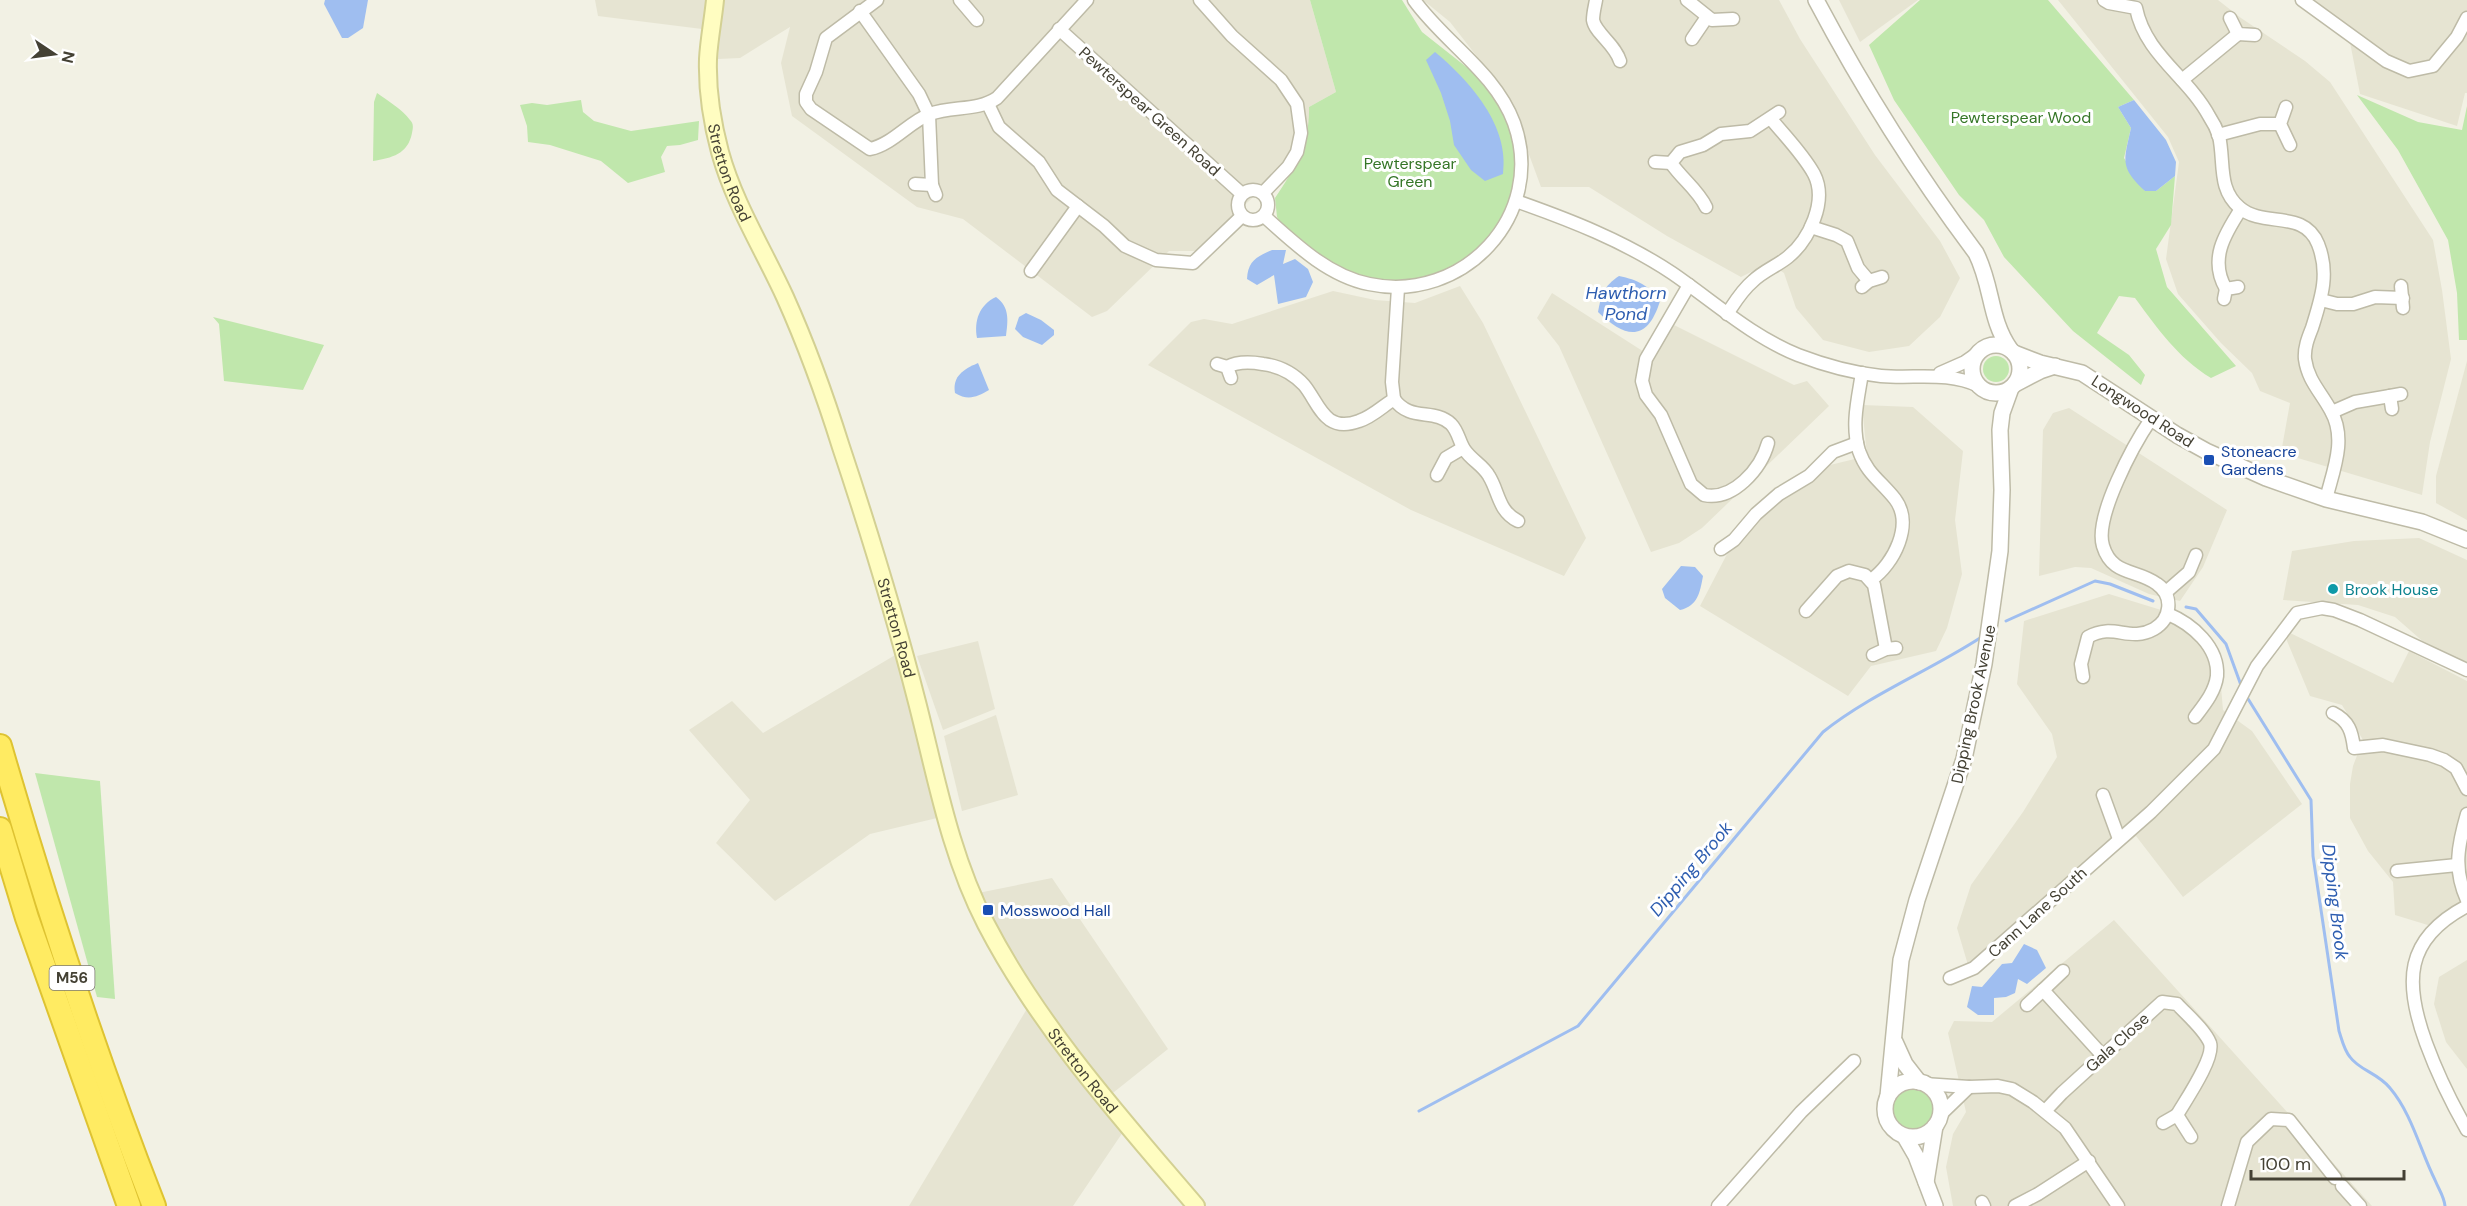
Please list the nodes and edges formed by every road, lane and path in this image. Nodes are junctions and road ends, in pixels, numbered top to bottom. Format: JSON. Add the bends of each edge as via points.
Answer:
{"nodes":[{"id":1,"x":716,"y":0,"type":"edge"},
{"id":2,"x":878,"y":0,"type":"edge"},
{"id":3,"x":960,"y":0,"type":"edge"},
{"id":4,"x":1087,"y":0,"type":"edge"},
{"id":5,"x":1200,"y":0,"type":"edge"},
{"id":6,"x":1414,"y":0,"type":"edge"},
{"id":7,"x":1596,"y":0,"type":"edge"},
{"id":8,"x":1687,"y":0,"type":"edge"},
{"id":9,"x":1816,"y":0,"type":"edge"},
{"id":10,"x":2104,"y":0,"type":"edge"},
{"id":11,"x":2302,"y":0,"type":"edge"},
{"id":12,"x":2139,"y":4,"type":"edge"},
{"id":13,"x":860,"y":11,"type":"junction"},
{"id":14,"x":1707,"y":18,"type":"junction"},
{"id":15,"x":2230,"y":18,"type":"dead end"},
{"id":16,"x":2467,"y":18,"type":"edge"},
{"id":17,"x":1733,"y":19,"type":"dead end"},
{"id":18,"x":977,"y":20,"type":"dead end"},
{"id":19,"x":1059,"y":29,"type":"junction"},
{"id":20,"x":2238,"y":34,"type":"junction"},
{"id":21,"x":2255,"y":35,"type":"dead end"},
{"id":22,"x":1692,"y":39,"type":"dead end"},
{"id":23,"x":1620,"y":62,"type":"dead end"},
{"id":24,"x":2182,"y":80,"type":"junction"},
{"id":25,"x":988,"y":104,"type":"junction"},
{"id":26,"x":2286,"y":107,"type":"dead end"},
{"id":27,"x":929,"y":115,"type":"junction"},
{"id":28,"x":2280,"y":124,"type":"junction"},
{"id":29,"x":2218,"y":135,"type":"junction"},
{"id":30,"x":2290,"y":145,"type":"dead end"},
{"id":31,"x":1655,"y":162,"type":"dead end"},
{"id":32,"x":1671,"y":163,"type":"junction"},
{"id":33,"x":915,"y":184,"type":"dead end"},
{"id":34,"x":1263,"y":193,"type":"junction"},
{"id":35,"x":1242,"y":194,"type":"junction"},
{"id":36,"x":1516,"y":201,"type":"junction"},
{"id":37,"x":1078,"y":206,"type":"junction"},
{"id":38,"x":1706,"y":208,"type":"dead end"},
{"id":39,"x":2241,"y":209,"type":"junction"},
{"id":40,"x":1242,"y":216,"type":"junction"},
{"id":41,"x":1264,"y":216,"type":"junction"},
{"id":42,"x":1811,"y":227,"type":"junction"},
{"id":43,"x":1031,"y":271,"type":"dead end"},
{"id":44,"x":1882,"y":277,"type":"dead end"},
{"id":45,"x":1689,"y":285,"type":"junction"},
{"id":46,"x":1398,"y":288,"type":"junction"},
{"id":47,"x":2230,"y":292,"type":"dead end"},
{"id":48,"x":2402,"y":297,"type":"dead end"},
{"id":49,"x":2321,"y":300,"type":"junction"},
{"id":50,"x":1993,"y":309,"type":"junction"},
{"id":51,"x":1727,"y":314,"type":"junction"},
{"id":52,"x":1980,"y":351,"type":"junction"},
{"id":53,"x":2012,"y":351,"type":"junction"},
{"id":54,"x":2055,"y":366,"type":"junction"},
{"id":55,"x":1225,"y":370,"type":"dead end"},
{"id":56,"x":1862,"y":373,"type":"junction"},
{"id":57,"x":1936,"y":375,"type":"junction"},
{"id":58,"x":2013,"y":386,"type":"junction"},
{"id":59,"x":1980,"y":387,"type":"junction"},
{"id":60,"x":1394,"y":399,"type":"junction"},
{"id":61,"x":2392,"y":409,"type":"dead end"},
{"id":62,"x":2332,"y":412,"type":"junction"},
{"id":63,"x":2151,"y":419,"type":"junction"},
{"id":64,"x":2000,"y":430,"type":"junction"},
{"id":65,"x":1769,"y":442,"type":"dead end"},
{"id":66,"x":1857,"y":443,"type":"junction"},
{"id":67,"x":1463,"y":448,"type":"junction"},
{"id":68,"x":1437,"y":475,"type":"dead end"},
{"id":69,"x":2326,"y":500,"type":"junction"},
{"id":70,"x":1521,"y":522,"type":"dead end"},
{"id":71,"x":2467,"y":540,"type":"edge"},
{"id":72,"x":1721,"y":549,"type":"dead end"},
{"id":73,"x":2196,"y":555,"type":"dead end"},
{"id":74,"x":1871,"y":580,"type":"junction"},
{"id":75,"x":2166,"y":592,"type":"junction"},
{"id":76,"x":1805,"y":613,"type":"dead end"},
{"id":77,"x":2168,"y":614,"type":"junction"},
{"id":78,"x":1873,"y":655,"type":"dead end"},
{"id":79,"x":2467,"y":670,"type":"edge"},
{"id":80,"x":2083,"y":677,"type":"dead end"},
{"id":81,"x":2333,"y":713,"type":"dead end"},
{"id":82,"x":2195,"y":717,"type":"dead end"},
{"id":83,"x":0,"y":746,"type":"edge"},
{"id":84,"x":2467,"y":789,"type":"edge"},
{"id":85,"x":2103,"y":795,"type":"dead end"},
{"id":86,"x":2467,"y":814,"type":"edge"},
{"id":87,"x":0,"y":829,"type":"edge"},
{"id":88,"x":2119,"y":839,"type":"junction"},
{"id":89,"x":2457,"y":865,"type":"junction"},
{"id":90,"x":2395,"y":871,"type":"dead end"},
{"id":91,"x":2467,"y":900,"type":"edge"},
{"id":92,"x":2467,"y":906,"type":"edge"},
{"id":93,"x":2063,"y":971,"type":"dead end"},
{"id":94,"x":1950,"y":978,"type":"dead end"},
{"id":95,"x":2043,"y":990,"type":"junction"},
{"id":96,"x":2027,"y":1005,"type":"dead end"},
{"id":97,"x":1895,"y":1042,"type":"junction"},
{"id":98,"x":2103,"y":1056,"type":"junction"},
{"id":99,"x":1854,"y":1060,"type":"dead end"},
{"id":100,"x":1922,"y":1083,"type":"junction"},
{"id":101,"x":1969,"y":1087,"type":"junction"},
{"id":102,"x":1888,"y":1096,"type":"junction"},
{"id":103,"x":2046,"y":1110,"type":"junction"},
{"id":104,"x":2177,"y":1115,"type":"junction"},
{"id":105,"x":1938,"y":1120,"type":"junction"},
{"id":106,"x":2163,"y":1123,"type":"dead end"},
{"id":107,"x":2467,"y":1130,"type":"edge"},
{"id":108,"x":1905,"y":1137,"type":"junction"},
{"id":109,"x":2191,"y":1137,"type":"dead end"},
{"id":110,"x":2089,"y":1161,"type":"junction"},
{"id":111,"x":1926,"y":1182,"type":"junction"},
{"id":112,"x":2232,"y":1205,"type":"edge"},
{"id":113,"x":129,"y":1206,"type":"edge"},
{"id":114,"x":154,"y":1206,"type":"edge"},
{"id":115,"x":1196,"y":1206,"type":"edge"},
{"id":116,"x":1718,"y":1206,"type":"edge"},
{"id":117,"x":1935,"y":1206,"type":"edge"},
{"id":118,"x":2015,"y":1206,"type":"edge"},
{"id":119,"x":2118,"y":1206,"type":"edge"},
{"id":120,"x":2360,"y":1206,"type":"edge"}],
"edges":[{"from":1,"to":115,"type":"main road","name":"Stretton Road","via":[[708,76],[720,152],[821,387],[867,527],[968,883],[1007,964],[1031,1001]]},
{"from":2,"to":13,"type":"street"},
{"from":3,"to":18,"type":"street"},
{"from":4,"to":19,"type":"street"},
{"from":5,"to":34,"type":"street","via":[[1232,36],[1281,80],[1297,104],[1301,133],[1297,152]]},
{"from":6,"to":36,"type":"street","via":[[1480,70],[1514,122],[1520,148]]},
{"from":7,"to":23,"type":"street","via":[[1595,26],[1614,46]]},
{"from":8,"to":14,"type":"street"},
{"from":9,"to":50,"type":"street","via":[[1868,95],[1976,254],[1985,271]]},
{"from":10,"to":12,"type":"street","via":[[2115,5]]},
{"from":11,"to":16,"type":"street","via":[[2386,62],[2409,71],[2433,66]]},
{"from":12,"to":24,"type":"street","via":[[2144,34]]},
{"from":13,"to":27,"type":"street","via":[[919,94]]},
{"from":13,"to":27,"type":"street","via":[[826,38],[806,102],[870,149]]},
{"from":14,"to":17,"type":"street"},
{"from":14,"to":22,"type":"street"},
{"from":15,"to":20,"type":"street"},
{"from":19,"to":25,"type":"street"},
{"from":19,"to":35,"type":"street","name":"Pewterspear Green Road"},
{"from":20,"to":21,"type":"street"},
{"from":20,"to":24,"type":"street"},
{"from":24,"to":29,"type":"street","via":[[2201,102]]},
{"from":25,"to":27,"type":"street"},
{"from":25,"to":37,"type":"street","via":[[999,127],[1039,162],[1057,190]]},
{"from":26,"to":28,"type":"street"},
{"from":27,"to":33,"type":"street","via":[[934,190]]},
{"from":28,"to":29,"type":"street","via":[[2260,124]]},
{"from":28,"to":30,"type":"street"},
{"from":29,"to":39,"type":"street","via":[[2223,182],[2232,201]]},
{"from":31,"to":32,"type":"street"},
{"from":32,"to":38,"type":"street","via":[[1697,191]]},
{"from":32,"to":42,"type":"street","via":[[1680,152],[1721,134],[1750,131],[1775,115],[1815,176],[1818,199]]},
{"from":34,"to":35,"type":"street","via":[[1251,189]]},
{"from":34,"to":41,"type":"street","via":[[1268,207]]},
{"from":35,"to":40,"type":"street","via":[[1238,206]]},
{"from":36,"to":45,"type":"street","via":[[1603,235]]},
{"from":36,"to":46,"type":"street","via":[[1496,238],[1467,266],[1438,281]]},
{"from":37,"to":40,"type":"street","via":[[1125,246],[1156,260],[1193,263]]},
{"from":37,"to":43,"type":"street"},
{"from":39,"to":47,"type":"street","via":[[2219,253],[2219,275]]},
{"from":39,"to":49,"type":"street","via":[[2257,217],[2299,224],[2310,232],[2317,241],[2326,272]]},
{"from":40,"to":41,"type":"street","via":[[1250,220]]},
{"from":41,"to":46,"type":"street","via":[[1305,251],[1342,275]]},
{"from":42,"to":44,"type":"street","via":[[1847,241],[1866,284]]},
{"from":42,"to":51,"type":"street","via":[[1794,251],[1741,293]]},
{"from":45,"to":51,"type":"street"},
{"from":45,"to":65,"type":"street","via":[[1646,359],[1642,381],[1691,484],[1704,495],[1724,494],[1757,466]]},
{"from":46,"to":60,"type":"street"},
{"from":48,"to":49,"type":"street","via":[[2375,297],[2352,304]]},
{"from":49,"to":62,"type":"street","via":[[2305,357],[2309,378]]},
{"from":50,"to":52,"type":"street"},
{"from":50,"to":53,"type":"street","via":[[2000,332]]},
{"from":51,"to":56,"type":"street","via":[[1797,354]]},
{"from":52,"to":53,"type":"street","via":[[1996,345]]},
{"from":52,"to":57,"type":"street"},
{"from":52,"to":59,"type":"street","via":[[1972,373]]},
{"from":53,"to":54,"type":"street","name":"Longwood Road"},
{"from":53,"to":58,"type":"street","via":[[2020,364]]},
{"from":54,"to":58,"type":"street"},
{"from":54,"to":63,"type":"street","name":"Longwood Road","via":[[2097,381]]},
{"from":55,"to":60,"type":"street","via":[[1250,362],[1282,369],[1303,384],[1324,416],[1342,423],[1363,420]]},
{"from":56,"to":57,"type":"street"},
{"from":56,"to":66,"type":"street"},
{"from":57,"to":59,"type":"street","via":[[1960,378]]},
{"from":58,"to":59,"type":"street","via":[[1999,393]]},
{"from":58,"to":64,"type":"street","name":"Dipping Brook Avenue"},
{"from":59,"to":64,"type":"street","name":"Dipping Brook Avenue"},
{"from":60,"to":67,"type":"street","via":[[1412,413],[1445,420],[1457,432]]},
{"from":61,"to":62,"type":"street","via":[[2395,395],[2355,402]]},
{"from":62,"to":69,"type":"street","via":[[2338,448]]},
{"from":63,"to":69,"type":"street","name":"Longwood Road","via":[[2235,465]]},
{"from":63,"to":75,"type":"street","via":[[2129,455],[2101,531],[2103,545],[2114,564],[2157,583]]},
{"from":64,"to":97,"type":"street","name":"Dipping Brook Avenue","via":[[2000,550],[1984,664],[1964,759],[1907,934],[1896,1003]]},
{"from":66,"to":72,"type":"street","via":[[1833,452],[1809,476],[1779,494]]},
{"from":66,"to":74,"type":"street","via":[[1870,473],[1894,498],[1902,516],[1895,552],[1885,569]]},
{"from":67,"to":68,"type":"street","via":[[1446,458]]},
{"from":67,"to":70,"type":"street","via":[[1487,473],[1508,515]]},
{"from":69,"to":71,"type":"street","name":"Longwood Road","via":[[2422,522]]},
{"from":73,"to":75,"type":"street","via":[[2189,572]]},
{"from":74,"to":76,"type":"street","via":[[1857,572],[1843,573],[1821,591]]},
{"from":74,"to":78,"type":"street","via":[[1891,648]]},
{"from":75,"to":77,"type":"street"},
{"from":77,"to":80,"type":"street","via":[[2156,628],[2137,636],[2112,630],[2088,637],[2081,664]]},
{"from":77,"to":82,"type":"street","via":[[2184,620],[2198,633],[2216,663],[2212,691]]},
{"from":79,"to":88,"type":"street","name":"Cann Lane South","via":[[2360,620],[2322,608],[2297,613],[2257,666],[2214,749]]},
{"from":81,"to":84,"type":"street","via":[[2348,725],[2354,748],[2383,745],[2444,760],[2456,768]]},
{"from":83,"to":114,"type":"highway","number":"M56","via":[[59,939]]},
{"from":85,"to":88,"type":"street"},
{"from":86,"to":89,"type":"street"},
{"from":87,"to":113,"type":"highway","number":"M56","via":[[27,918]]},
{"from":88,"to":94,"type":"street","name":"Cann Lane South","via":[[1974,968]]},
{"from":89,"to":90,"type":"street"},
{"from":89,"to":91,"type":"street"},
{"from":92,"to":107,"type":"street","via":[[2443,921],[2428,937],[2418,956],[2411,985],[2430,1055]]},
{"from":93,"to":95,"type":"street"},
{"from":95,"to":96,"type":"street"},
{"from":95,"to":98,"type":"street"},
{"from":97,"to":100,"type":"street","name":"Dipping Brook Avenue","via":[[1905,1064]]},
{"from":97,"to":102,"type":"street","name":"Dipping Brook Avenue"},
{"from":98,"to":103,"type":"street","name":"Gala Close"},
{"from":98,"to":104,"type":"street","name":"Gala Close","via":[[2162,1002],[2177,1004],[2206,1036],[2211,1048]]},
{"from":99,"to":116,"type":"street","via":[[1801,1112]]},
{"from":100,"to":101,"type":"street"},
{"from":100,"to":102,"type":"street","via":[[1901,1084]]},
{"from":100,"to":105,"type":"street","via":[[1936,1093],[1941,1107]]},
{"from":101,"to":103,"type":"street","via":[[2008,1088]]},
{"from":101,"to":105,"type":"street"},
{"from":102,"to":108,"type":"street","via":[[1887,1120],[1891,1128]]},
{"from":103,"to":110,"type":"street"},
{"from":104,"to":106,"type":"street"},
{"from":104,"to":109,"type":"street"},
{"from":105,"to":108,"type":"street","via":[[1922,1136]]},
{"from":105,"to":111,"type":"street"},
{"from":108,"to":111,"type":"street"},
{"from":110,"to":118,"type":"street"},
{"from":110,"to":119,"type":"street"},
{"from":111,"to":117,"type":"street"},
{"from":112,"to":120,"type":"street","via":[[2247,1142],[2271,1119],[2289,1120]]}]}
